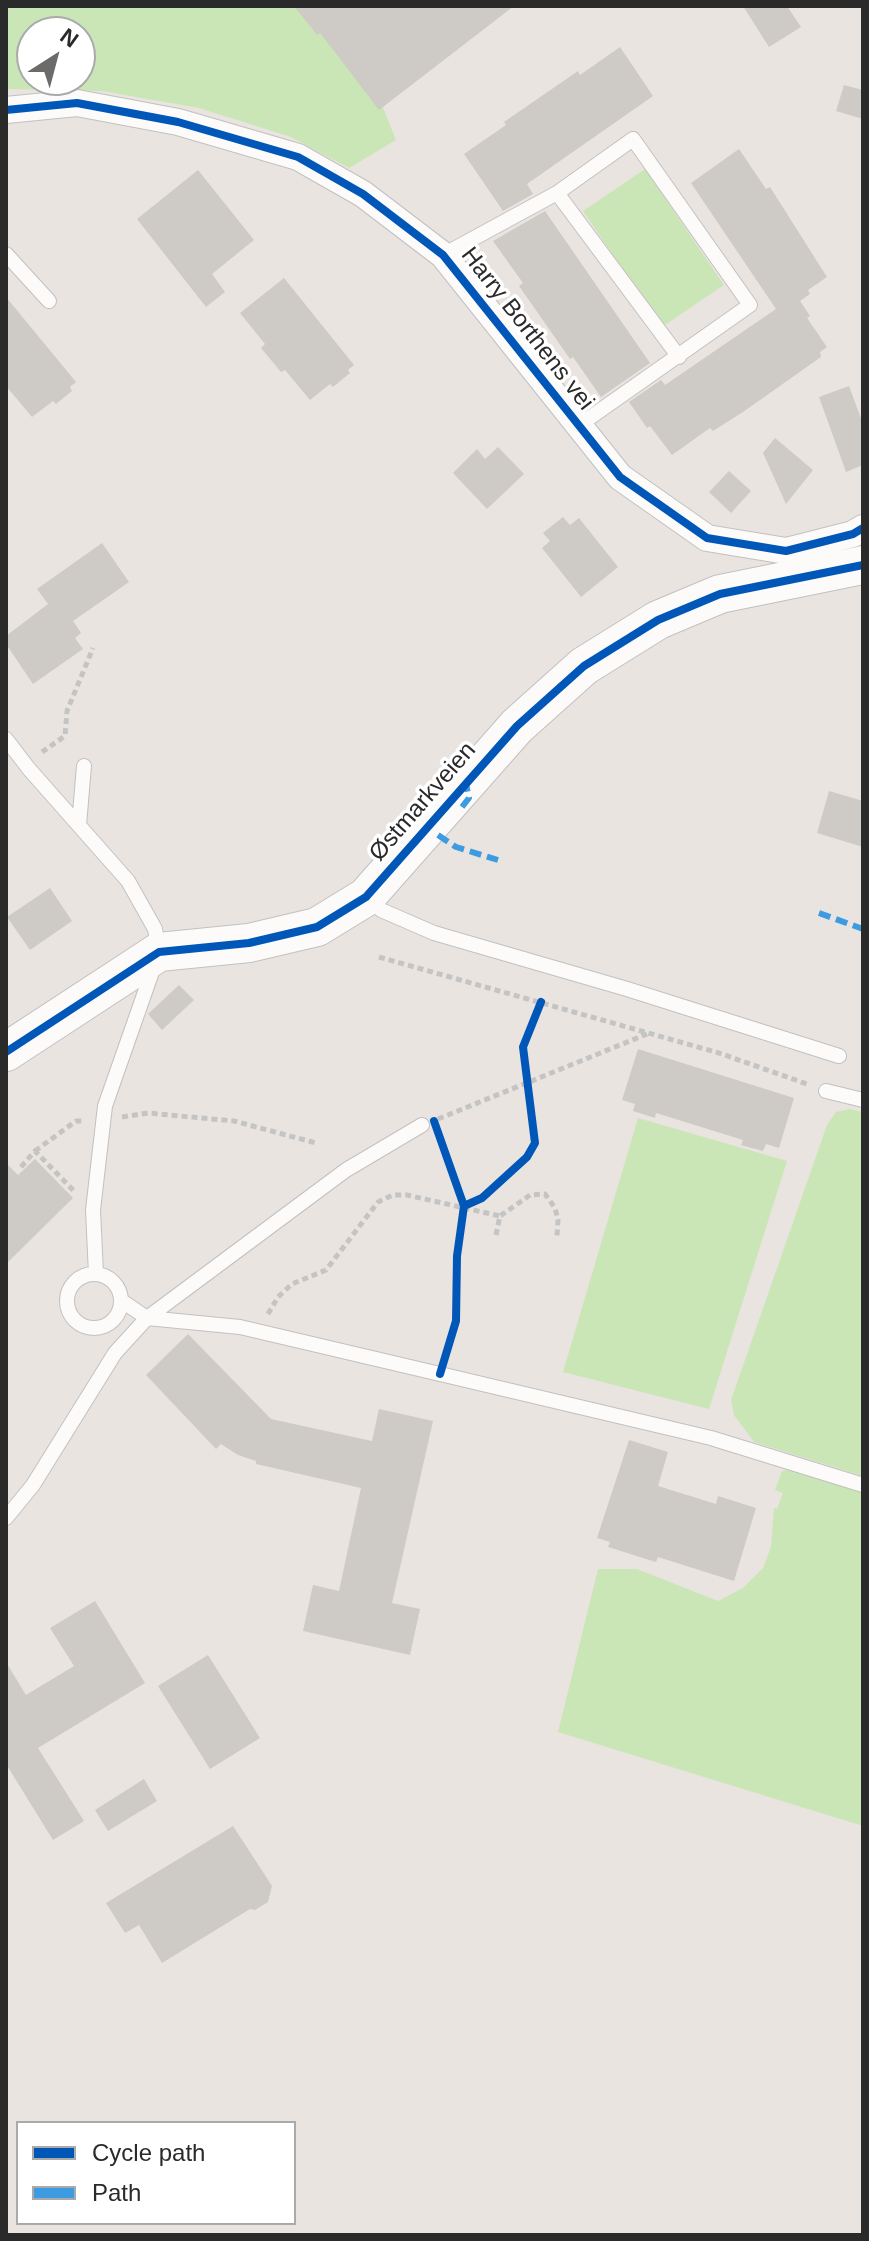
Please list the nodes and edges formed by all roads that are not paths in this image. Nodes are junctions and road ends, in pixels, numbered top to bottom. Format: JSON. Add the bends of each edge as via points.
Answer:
{"nodes":[{"id":1,"x":6,"y":110,"type":"edge"},
{"id":2,"x":557,"y":193,"type":"junction"},
{"id":3,"x":6,"y":254,"type":"edge"},
{"id":4,"x":443,"y":255,"type":"junction"},
{"id":5,"x":49,"y":301,"type":"dead end"},
{"id":6,"x":679,"y":357,"type":"junction"},
{"id":7,"x":578,"y":426,"type":"junction"},
{"id":8,"x":863,"y":528,"type":"edge"},
{"id":9,"x":863,"y":565,"type":"edge"},
{"id":10,"x":6,"y":739,"type":"edge"},
{"id":11,"x":84,"y":766,"type":"dead end"},
{"id":12,"x":79,"y":825,"type":"junction"},
{"id":13,"x":366,"y":897,"type":"junction"},
{"id":14,"x":159,"y":952,"type":"junction"},
{"id":15,"x":6,"y":1052,"type":"edge"},
{"id":16,"x":839,"y":1056,"type":"dead end"},
{"id":17,"x":826,"y":1091,"type":"road end"},
{"id":18,"x":863,"y":1100,"type":"edge"},
{"id":19,"x":428,"y":1123,"type":"road end"},
{"id":20,"x":96,"y":1274,"type":"junction"},
{"id":21,"x":122,"y":1301,"type":"junction"},
{"id":22,"x":147,"y":1318,"type":"junction"},
{"id":23,"x":863,"y":1485,"type":"edge"},
{"id":24,"x":6,"y":1518,"type":"edge"}],
"edges":[{"from":1,"to":4,"type":"street","name":"Harry Borthens vei","via":[[77,103],[178,122],[298,157],[363,194]]},
{"from":2,"to":4,"type":"lane"},
{"from":2,"to":6,"type":"lane"},
{"from":2,"to":6,"type":"lane","via":[[633,139],[750,305]]},
{"from":3,"to":5,"type":"lane"},
{"from":4,"to":7,"type":"street","name":"Harry Borthens vei"},
{"from":6,"to":7,"type":"lane"},
{"from":7,"to":8,"type":"street","name":"Harry Borthens vei","via":[[620,477],[707,538],[786,551]]},
{"from":9,"to":13,"type":"street","name":"Østmarkveien","via":[[720,594],[658,620],[584,666],[517,726]]},
{"from":10,"to":12,"type":"lane"},
{"from":11,"to":12,"type":"lane"},
{"from":12,"to":14,"type":"lane","via":[[128,881],[155,929]]},
{"from":13,"to":14,"type":"street","name":"Østmarkveien","via":[[317,927],[249,943]]},
{"from":13,"to":16,"type":"lane","via":[[381,910],[434,933]]},
{"from":14,"to":15,"type":"street","name":"Østmarkveien"},
{"from":14,"to":20,"type":"lane","via":[[105,1106],[93,1210]]},
{"from":17,"to":18,"type":"lane"},
{"from":19,"to":22,"type":"lane","via":[[346,1170]]},
{"from":20,"to":21,"type":"lane","via":[[116,1284]]},
{"from":20,"to":21,"type":"lane","via":[[78,1279],[68,1294],[75,1319],[91,1328],[108,1324]]},
{"from":21,"to":22,"type":"lane"},
{"from":22,"to":23,"type":"lane","via":[[240,1327],[711,1438]]},
{"from":22,"to":24,"type":"lane","via":[[115,1353],[33,1485]]}]}
